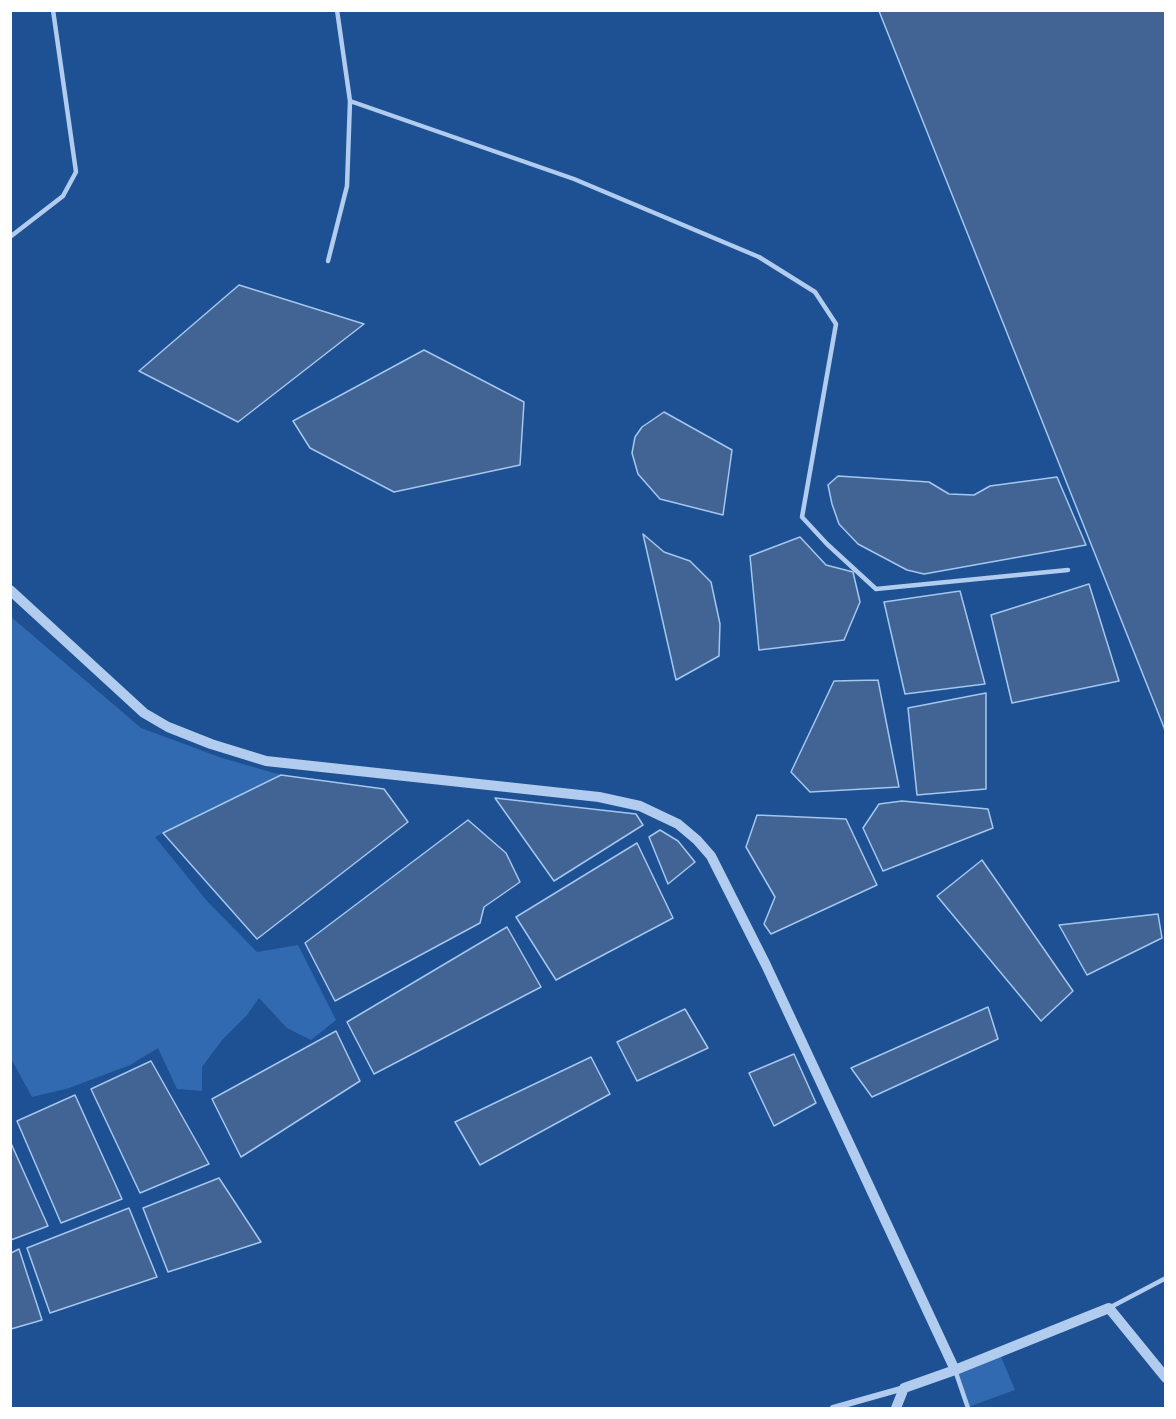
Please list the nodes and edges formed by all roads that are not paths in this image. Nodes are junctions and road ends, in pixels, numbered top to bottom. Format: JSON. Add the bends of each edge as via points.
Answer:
{"nodes":[{"id":1,"x":53,"y":10,"type":"edge"},
{"id":2,"x":337,"y":10,"type":"edge"},
{"id":3,"x":350,"y":100,"type":"junction"},
{"id":4,"x":10,"y":237,"type":"edge"},
{"id":5,"x":328,"y":261,"type":"dead end"},
{"id":6,"x":1068,"y":570,"type":"dead end"},
{"id":7,"x":10,"y":590,"type":"edge"},
{"id":8,"x":1166,"y":1278,"type":"edge"},
{"id":9,"x":1109,"y":1308,"type":"junction"},
{"id":10,"x":955,"y":1370,"type":"junction"},
{"id":11,"x":1166,"y":1378,"type":"edge"},
{"id":12,"x":904,"y":1388,"type":"junction"},
{"id":13,"x":833,"y":1408,"type":"edge"},
{"id":14,"x":896,"y":1408,"type":"edge"},
{"id":15,"x":968,"y":1408,"type":"edge"}],
"edges":[{"from":1,"to":4,"type":"lane","via":[[76,172],[63,196]]},
{"from":2,"to":3,"type":"lane"},
{"from":3,"to":5,"type":"lane","via":[[347,186]]},
{"from":3,"to":6,"type":"lane","via":[[584,184],[759,257],[815,292],[836,324],[802,517],[876,589]]},
{"from":7,"to":10,"type":"street","via":[[144,713],[211,744],[266,761],[599,797],[640,806],[678,824],[711,856]]},
{"from":8,"to":9,"type":"lane"},
{"from":9,"to":10,"type":"street"},
{"from":9,"to":11,"type":"street"},
{"from":10,"to":12,"type":"street"},
{"from":10,"to":15,"type":"lane"},
{"from":12,"to":13,"type":"street"},
{"from":12,"to":14,"type":"street"}]}
